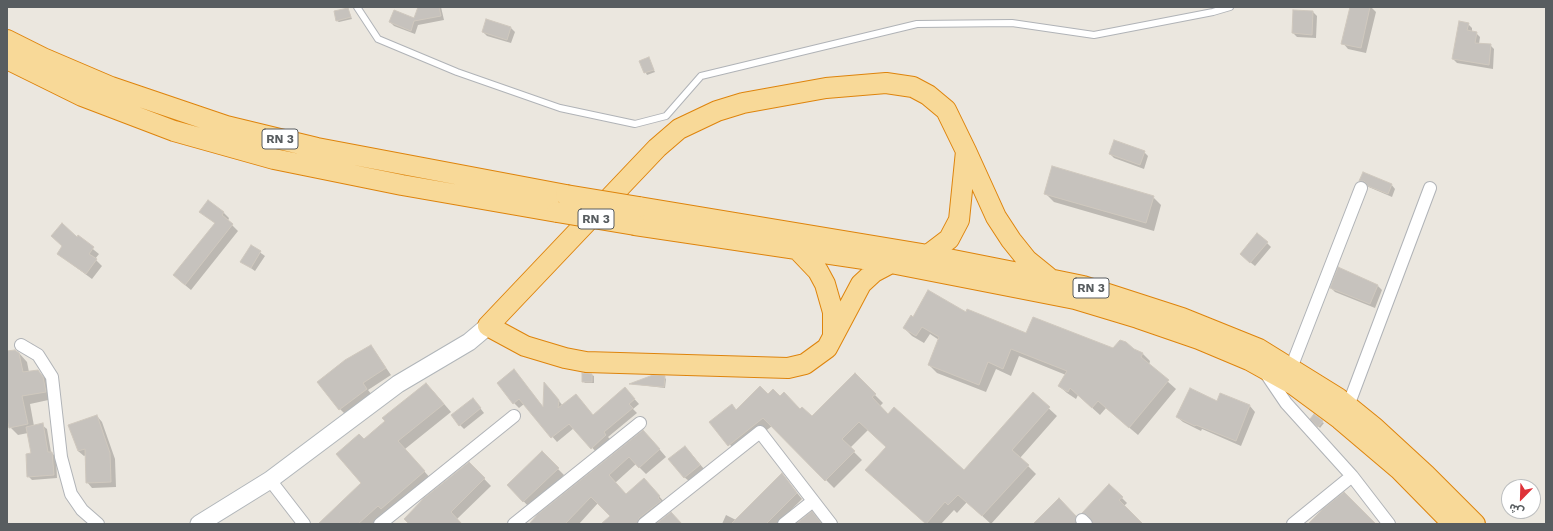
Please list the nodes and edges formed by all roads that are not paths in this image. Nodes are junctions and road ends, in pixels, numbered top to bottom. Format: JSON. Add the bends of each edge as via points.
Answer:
{"nodes":[{"id":1,"x":357,"y":7,"type":"edge"},
{"id":2,"x":1230,"y":7,"type":"edge"},
{"id":3,"x":7,"y":40,"type":"edge"},
{"id":4,"x":7,"y":59,"type":"edge"},
{"id":5,"x":672,"y":123,"type":"junction"},
{"id":6,"x":966,"y":151,"type":"junction"},
{"id":7,"x":1361,"y":188,"type":"dead end"},
{"id":8,"x":1430,"y":188,"type":"dead end"},
{"id":9,"x":637,"y":216,"type":"junction"},
{"id":10,"x":798,"y":250,"type":"junction"},
{"id":11,"x":928,"y":255,"type":"junction"},
{"id":12,"x":891,"y":263,"type":"junction"},
{"id":13,"x":1049,"y":279,"type":"junction"},
{"id":14,"x":488,"y":326,"type":"junction"},
{"id":15,"x":832,"y":341,"type":"junction"},
{"id":16,"x":21,"y":345,"type":"dead end"},
{"id":17,"x":1261,"y":366,"type":"junction"},
{"id":18,"x":1291,"y":368,"type":"junction"},
{"id":19,"x":1348,"y":406,"type":"junction"},
{"id":20,"x":514,"y":416,"type":"dead end"},
{"id":21,"x":640,"y":423,"type":"dead end"},
{"id":22,"x":1352,"y":476,"type":"junction"},
{"id":23,"x":270,"y":480,"type":"junction"},
{"id":24,"x":813,"y":501,"type":"junction"},
{"id":25,"x":98,"y":524,"type":"edge"},
{"id":26,"x":199,"y":524,"type":"edge"},
{"id":27,"x":304,"y":524,"type":"edge"},
{"id":28,"x":380,"y":524,"type":"edge"},
{"id":29,"x":514,"y":524,"type":"edge"},
{"id":30,"x":644,"y":524,"type":"edge"},
{"id":31,"x":784,"y":524,"type":"edge"},
{"id":32,"x":831,"y":524,"type":"edge"},
{"id":33,"x":1293,"y":524,"type":"edge"},
{"id":34,"x":1389,"y":524,"type":"edge"},
{"id":35,"x":1453,"y":524,"type":"edge"},
{"id":36,"x":1475,"y":524,"type":"edge"}],
"edges":[{"from":1,"to":5,"type":"lane","via":[[378,39],[457,72],[560,108],[635,124]]},
{"from":2,"to":5,"type":"lane","via":[[1094,35],[1012,23],[917,24],[701,76]]},
{"from":3,"to":9,"type":"highway","number":"RN 3","bridge":true,"via":[[111,87],[226,126],[317,148],[566,195]]},
{"from":4,"to":9,"type":"highway","number":"RN 3","bridge":true,"via":[[82,96],[174,131],[274,159],[557,212]]},
{"from":5,"to":6,"type":"highway","via":[[743,103],[826,88],[886,83],[913,87],[928,95],[946,110]]},
{"from":5,"to":14,"type":"highway","via":[[657,148]]},
{"from":6,"to":11,"type":"highway","via":[[959,220],[949,239]]},
{"from":6,"to":13,"type":"highway","via":[[996,217],[1027,260]]},
{"from":7,"to":18,"type":"street"},
{"from":8,"to":19,"type":"street"},
{"from":9,"to":10,"type":"highway","number":"RN 3"},
{"from":9,"to":11,"type":"highway","number":"RN 3"},
{"from":10,"to":12,"type":"highway","number":"RN 3"},
{"from":10,"to":15,"type":"highway","via":[[818,272],[830,298],[834,326]]},
{"from":11,"to":13,"type":"highway","number":"RN 3"},
{"from":12,"to":15,"type":"highway","via":[[874,272],[861,284]]},
{"from":12,"to":17,"type":"highway","number":"RN 3","via":[[1075,299],[1199,339]]},
{"from":13,"to":18,"type":"highway","number":"RN 3","via":[[1083,286],[1182,318],[1259,349]]},
{"from":14,"to":15,"type":"highway","via":[[525,346],[558,357],[586,362],[788,368],[813,360]]},
{"from":14,"to":23,"type":"main road","via":[[469,342],[398,384]]},
{"from":16,"to":25,"type":"street","via":[[38,355],[52,377],[61,457],[71,494],[82,510]]},
{"from":17,"to":22,"type":"street","via":[[1286,403]]},
{"from":17,"to":35,"type":"highway","number":"RN 3","via":[[1294,385],[1340,419],[1399,469]]},
{"from":18,"to":19,"type":"highway","number":"RN 3"},
{"from":19,"to":36,"type":"highway","number":"RN 3","via":[[1425,474]]},
{"from":20,"to":28,"type":"street"},
{"from":21,"to":29,"type":"street"},
{"from":22,"to":33,"type":"street"},
{"from":22,"to":34,"type":"street"},
{"from":23,"to":26,"type":"main road"},
{"from":23,"to":27,"type":"street"},
{"from":24,"to":30,"type":"street","via":[[760,432]]},
{"from":24,"to":31,"type":"street"},
{"from":24,"to":32,"type":"street"}]}
